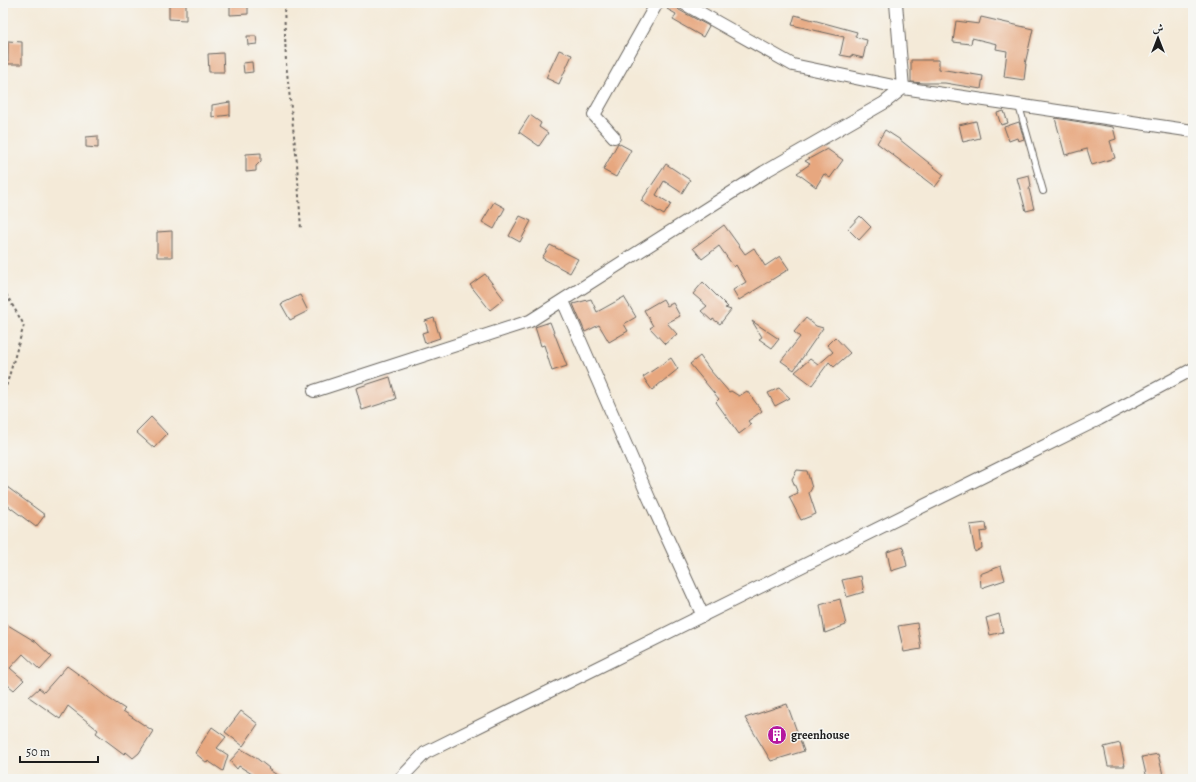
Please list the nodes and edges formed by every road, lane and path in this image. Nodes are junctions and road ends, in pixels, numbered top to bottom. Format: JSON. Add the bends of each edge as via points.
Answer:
{"nodes":[{"id":1,"x":284,"y":3,"type":"edge"},
{"id":2,"x":657,"y":3,"type":"edge"},
{"id":3,"x":683,"y":3,"type":"edge"},
{"id":4,"x":896,"y":3,"type":"edge"},
{"id":5,"x":903,"y":88,"type":"junction"},
{"id":6,"x":1019,"y":106,"type":"junction"},
{"id":7,"x":1193,"y":131,"type":"edge"},
{"id":8,"x":614,"y":137,"type":"dead end"},
{"id":9,"x":1043,"y":192,"type":"dead end"},
{"id":10,"x":301,"y":230,"type":"dead end"},
{"id":11,"x":3,"y":289,"type":"edge"},
{"id":12,"x":563,"y":301,"type":"junction"},
{"id":13,"x":1193,"y":369,"type":"edge"},
{"id":14,"x":314,"y":391,"type":"dead end"},
{"id":15,"x":3,"y":397,"type":"edge"},
{"id":16,"x":703,"y":616,"type":"junction"},
{"id":17,"x":400,"y":779,"type":"edge"}],
"edges":[{"from":1,"to":10,"type":"path","via":[[286,63],[297,163]]},
{"from":2,"to":8,"type":"street","via":[[594,115]]},
{"from":3,"to":5,"type":"street","via":[[793,65]]},
{"from":4,"to":5,"type":"street"},
{"from":5,"to":6,"type":"street"},
{"from":5,"to":12,"type":"street","via":[[884,103],[764,172]]},
{"from":6,"to":7,"type":"street"},
{"from":6,"to":9,"type":"lane"},
{"from":11,"to":15,"type":"path","via":[[24,325]]},
{"from":12,"to":14,"type":"street","via":[[530,321]]},
{"from":12,"to":16,"type":"street","via":[[648,498]]},
{"from":13,"to":16,"type":"street","via":[[1099,419]]},
{"from":16,"to":17,"type":"street","via":[[425,753]]}]}
